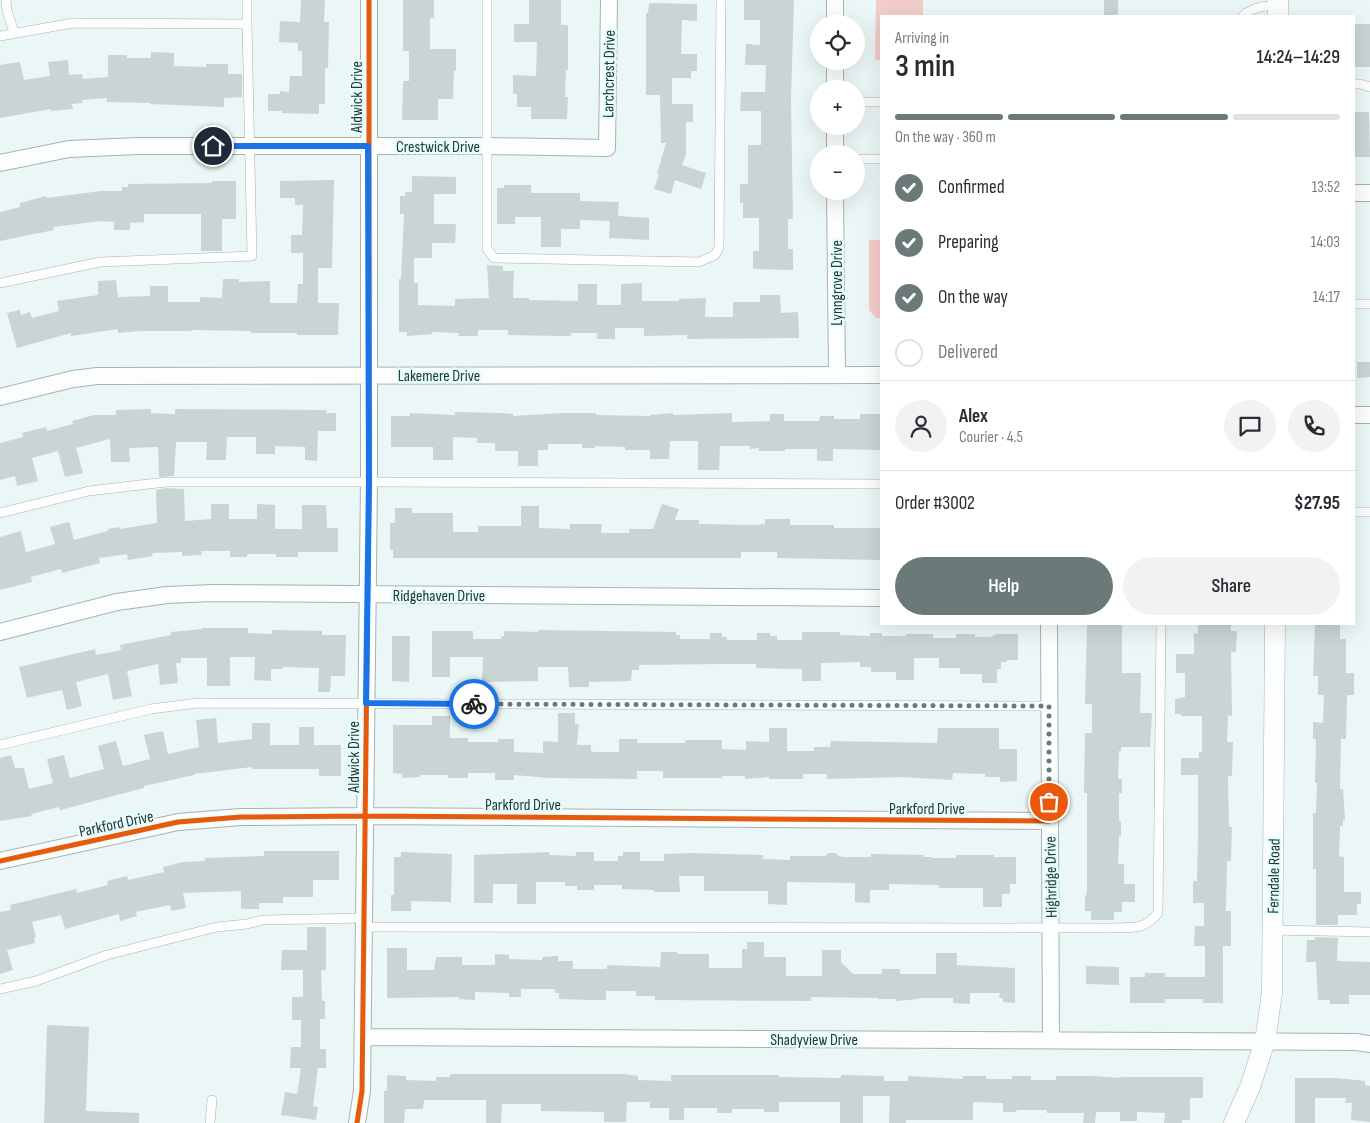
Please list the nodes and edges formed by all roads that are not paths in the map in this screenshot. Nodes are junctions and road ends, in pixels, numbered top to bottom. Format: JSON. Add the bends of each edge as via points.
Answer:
{"nodes":[{"id":1,"x":6,"y":0,"type":"edge"},
{"id":2,"x":247,"y":0,"type":"edge"},
{"id":3,"x":369,"y":0,"type":"edge"},
{"id":4,"x":487,"y":0,"type":"edge"},
{"id":5,"x":609,"y":0,"type":"edge"},
{"id":6,"x":721,"y":0,"type":"edge"},
{"id":7,"x":835,"y":0,"type":"edge"},
{"id":8,"x":1278,"y":7,"type":"edge"},
{"id":9,"x":835,"y":15,"type":"edge"},
{"id":10,"x":1244,"y":15,"type":"edge"},
{"id":11,"x":247,"y":24,"type":"junction"},
{"id":12,"x":14,"y":32,"type":"junction"},
{"id":13,"x":0,"y":36,"type":"edge"},
{"id":14,"x":1355,"y":84,"type":"edge"},
{"id":15,"x":1370,"y":86,"type":"edge"},
{"id":16,"x":865,"y":102,"type":"edge"},
{"id":17,"x":880,"y":102,"type":"edge"},
{"id":18,"x":250,"y":146,"type":"junction"},
{"id":19,"x":368,"y":146,"type":"junction"},
{"id":20,"x":486,"y":146,"type":"junction"},
{"id":21,"x":607,"y":148,"type":"joint"},
{"id":22,"x":865,"y":159,"type":"edge"},
{"id":23,"x":880,"y":160,"type":"edge"},
{"id":24,"x":0,"y":163,"type":"edge"},
{"id":25,"x":1355,"y":193,"type":"edge"},
{"id":26,"x":1370,"y":193,"type":"edge"},
{"id":27,"x":836,"y":200,"type":"edge"},
{"id":28,"x":0,"y":283,"type":"edge"},
{"id":29,"x":1355,"y":304,"type":"edge"},
{"id":30,"x":1370,"y":304,"type":"edge"},
{"id":31,"x":369,"y":375,"type":"junction"},
{"id":32,"x":837,"y":375,"type":"junction"},
{"id":33,"x":880,"y":375,"type":"edge"},
{"id":34,"x":0,"y":397,"type":"edge"},
{"id":35,"x":1355,"y":415,"type":"edge"},
{"id":36,"x":1370,"y":415,"type":"edge"},
{"id":37,"x":369,"y":482,"type":"junction"},
{"id":38,"x":880,"y":484,"type":"edge"},
{"id":39,"x":1355,"y":512,"type":"edge"},
{"id":40,"x":1370,"y":512,"type":"edge"},
{"id":41,"x":0,"y":513,"type":"edge"},
{"id":42,"x":367,"y":594,"type":"junction"},
{"id":43,"x":880,"y":598,"type":"edge"},
{"id":44,"x":1049,"y":625,"type":"edge"},
{"id":45,"x":1161,"y":625,"type":"edge"},
{"id":46,"x":1275,"y":625,"type":"edge"},
{"id":47,"x":0,"y":632,"type":"edge"},
{"id":48,"x":366,"y":703,"type":"junction"},
{"id":49,"x":1049,"y":706,"type":"junction"},
{"id":50,"x":0,"y":745,"type":"edge"},
{"id":51,"x":365,"y":816,"type":"junction"},
{"id":52,"x":1049,"y":821,"type":"junction"},
{"id":53,"x":0,"y":861,"type":"edge"},
{"id":54,"x":364,"y":922,"type":"junction"},
{"id":55,"x":1050,"y":928,"type":"junction"},
{"id":56,"x":1272,"y":930,"type":"junction"},
{"id":57,"x":1370,"y":932,"type":"edge"},
{"id":58,"x":0,"y":989,"type":"edge"},
{"id":59,"x":363,"y":1036,"type":"junction"},
{"id":60,"x":1052,"y":1040,"type":"junction"},
{"id":61,"x":1265,"y":1041,"type":"junction"},
{"id":62,"x":1370,"y":1044,"type":"edge"},
{"id":63,"x":212,"y":1100,"type":"dead end"},
{"id":64,"x":210,"y":1123,"type":"edge"},
{"id":65,"x":357,"y":1123,"type":"edge"},
{"id":66,"x":1234,"y":1123,"type":"edge"}],
"edges":[{"from":1,"to":12,"type":"lane"},
{"from":2,"to":11,"type":"lane"},
{"from":3,"to":19,"type":"street","name":"Aldwick Drive"},
{"from":4,"to":20,"type":"lane"},
{"from":5,"to":21,"type":"street","name":"Larchcrest Drive"},
{"from":6,"to":20,"type":"lane","via":[[719,248],[715,255],[699,262],[494,258],[487,249]]},
{"from":7,"to":9,"type":"street"},
{"from":8,"to":10,"type":"lane","via":[[1257,8]]},
{"from":11,"to":12,"type":"lane","via":[[73,23]]},
{"from":11,"to":18,"type":"lane"},
{"from":12,"to":13,"type":"lane"},
{"from":14,"to":15,"type":"lane"},
{"from":16,"to":17,"type":"lane"},
{"from":18,"to":19,"type":"street","name":"Crestwick Drive"},
{"from":18,"to":24,"type":"street","name":"Crestwick Drive","via":[[69,149]]},
{"from":18,"to":28,"type":"lane","via":[[252,256],[100,262]]},
{"from":19,"to":20,"type":"street","name":"Crestwick Drive"},
{"from":19,"to":31,"type":"street","name":"Aldwick Drive"},
{"from":20,"to":21,"type":"street","name":"Crestwick Drive"},
{"from":22,"to":23,"type":"lane"},
{"from":25,"to":26,"type":"street"},
{"from":27,"to":32,"type":"street","name":"Lynngrove Drive"},
{"from":29,"to":30,"type":"lane"},
{"from":31,"to":32,"type":"street","name":"Lakemere Drive"},
{"from":31,"to":34,"type":"street","name":"Lakemere Drive","via":[[97,376]]},
{"from":31,"to":37,"type":"street","name":"Aldwick Drive"},
{"from":32,"to":33,"type":"street","name":"Lakemere Drive"},
{"from":35,"to":36,"type":"street"},
{"from":37,"to":38,"type":"lane"},
{"from":37,"to":41,"type":"lane","via":[[166,482],[89,491]]},
{"from":37,"to":42,"type":"street","name":"Aldwick Drive"},
{"from":39,"to":40,"type":"lane"},
{"from":42,"to":43,"type":"street","name":"Ridgehaven Drive"},
{"from":42,"to":47,"type":"street","name":"Ridgehaven Drive","via":[[166,595],[117,602]]},
{"from":42,"to":48,"type":"street","name":"Aldwick Drive"},
{"from":44,"to":49,"type":"street","name":"Highridge Drive"},
{"from":45,"to":55,"type":"lane","via":[[1158,913],[1142,926]]},
{"from":46,"to":56,"type":"street","name":"Ferndale Road"},
{"from":48,"to":49,"type":"lane"},
{"from":48,"to":50,"type":"lane","via":[[198,703],[151,710]]},
{"from":48,"to":51,"type":"street","name":"Aldwick Drive"},
{"from":49,"to":52,"type":"street","name":"Highridge Drive"},
{"from":51,"to":52,"type":"street","name":"Parkford Drive"},
{"from":51,"to":53,"type":"street","name":"Parkford Drive","via":[[240,817],[178,822]]},
{"from":51,"to":54,"type":"street","name":"Aldwick Drive"},
{"from":52,"to":55,"type":"street","name":"Highridge Drive"},
{"from":54,"to":55,"type":"lane"},
{"from":54,"to":58,"type":"lane","via":[[263,920],[217,927],[107,955],[36,981]]},
{"from":54,"to":59,"type":"street","name":"Aldwick Drive"},
{"from":55,"to":60,"type":"street","name":"Highridge Drive"},
{"from":56,"to":57,"type":"lane"},
{"from":56,"to":61,"type":"street","name":"Ferndale Road","via":[[1272,993]]},
{"from":59,"to":60,"type":"street","name":"Shadyview Drive"},
{"from":59,"to":65,"type":"street","name":"Aldwick Drive","via":[[362,1091]]},
{"from":60,"to":61,"type":"street","name":"Shadyview Drive"},
{"from":61,"to":62,"type":"street","name":"Shadyview Drive"},
{"from":61,"to":66,"type":"street","name":"Ferndale Road"},
{"from":63,"to":64,"type":"lane"}]}
